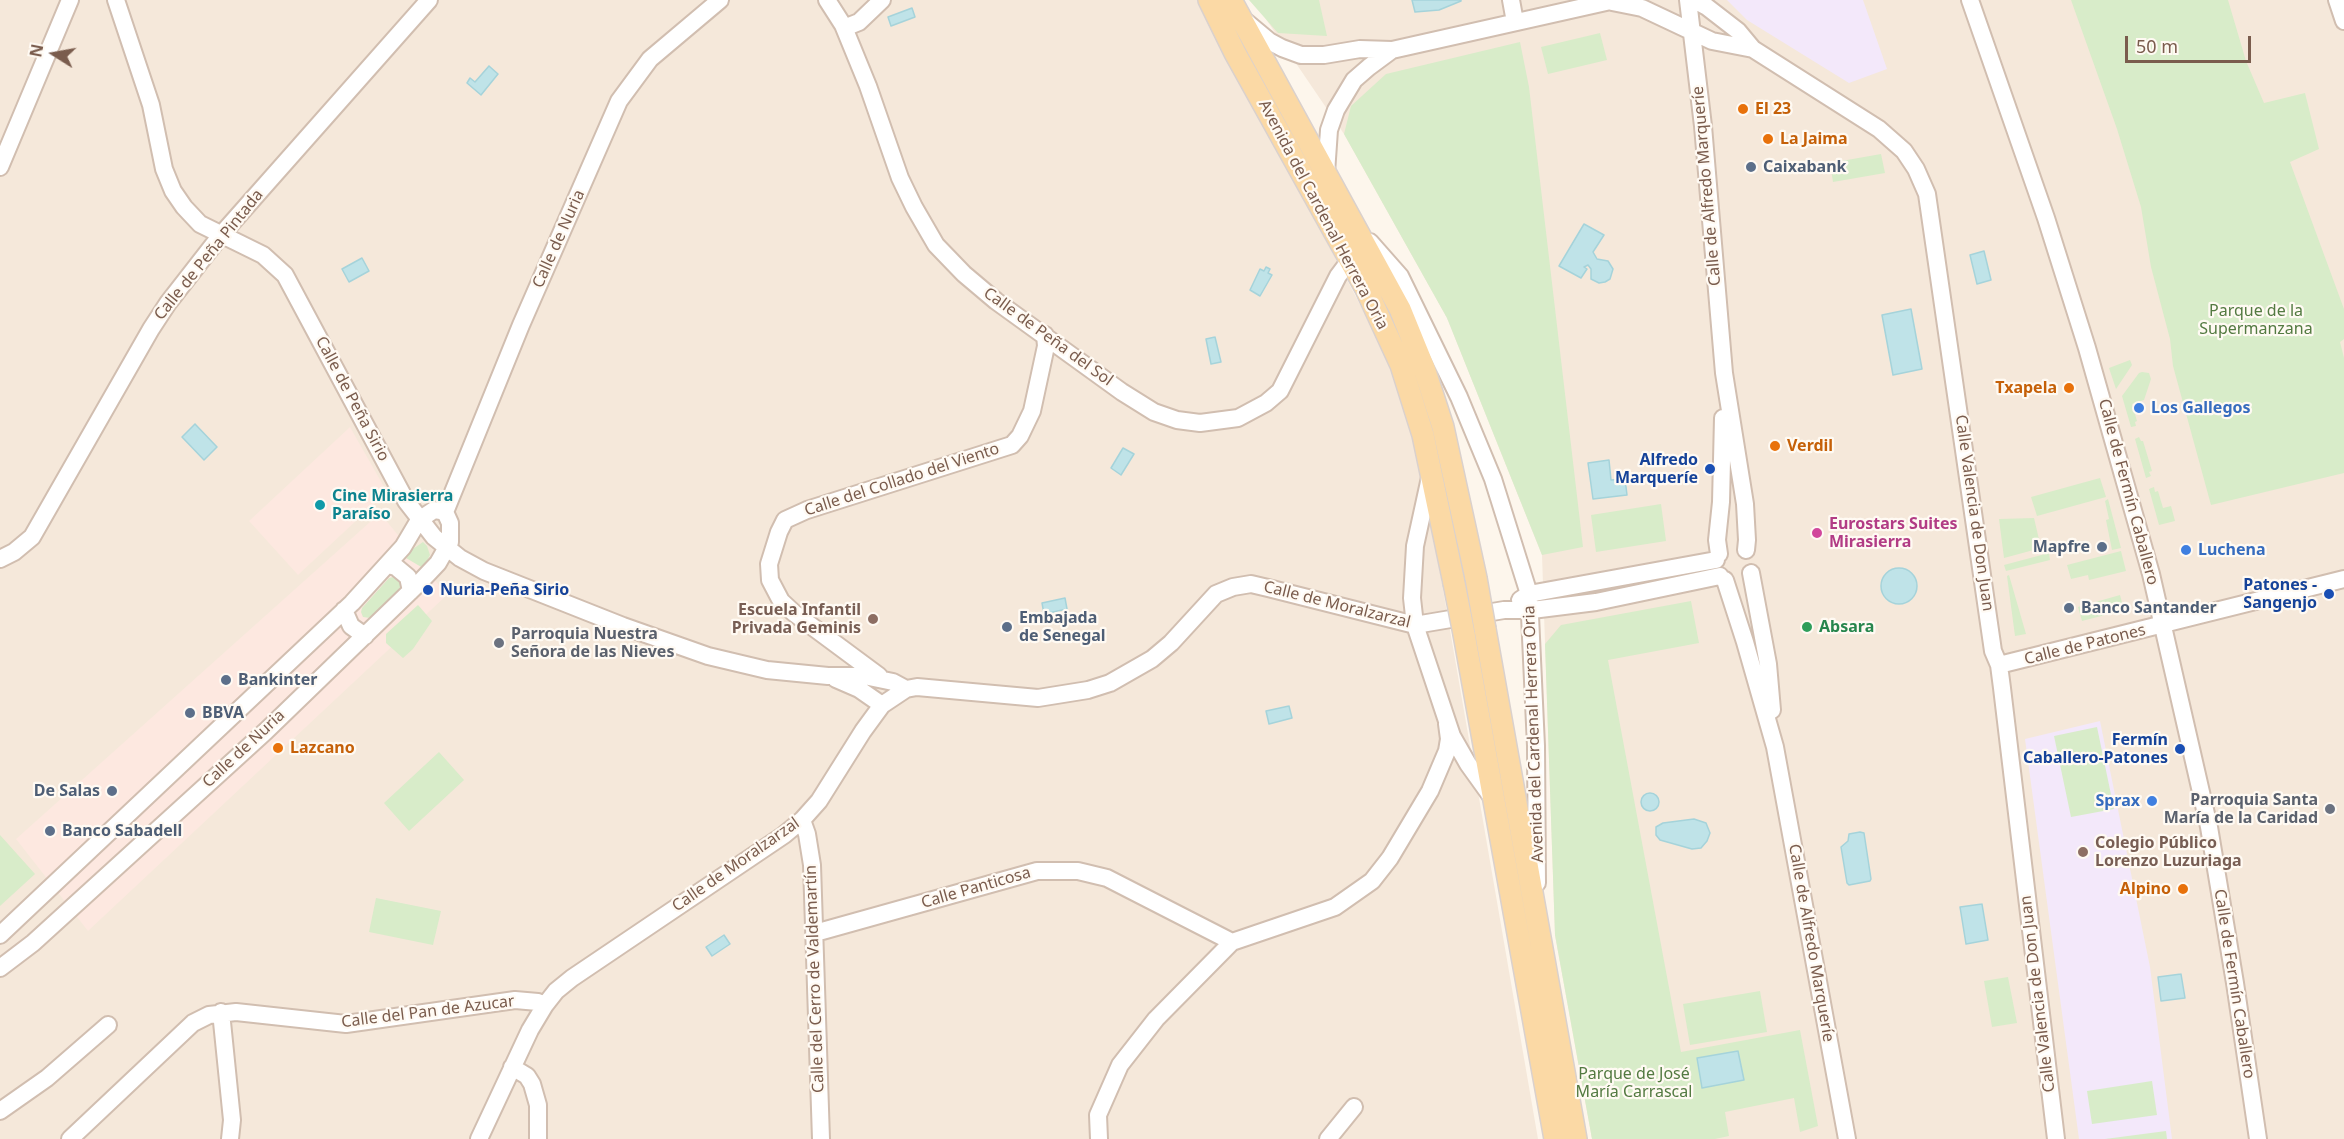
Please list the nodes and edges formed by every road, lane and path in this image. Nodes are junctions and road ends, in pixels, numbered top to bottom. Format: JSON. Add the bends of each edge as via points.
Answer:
{"nodes":[{"id":1,"x":70,"y":0,"type":"edge"},
{"id":2,"x":116,"y":0,"type":"edge"},
{"id":3,"x":429,"y":0,"type":"edge"},
{"id":4,"x":720,"y":0,"type":"edge"},
{"id":5,"x":827,"y":0,"type":"edge"},
{"id":6,"x":882,"y":0,"type":"edge"},
{"id":7,"x":1209,"y":0,"type":"edge"},
{"id":8,"x":1511,"y":0,"type":"edge"},
{"id":9,"x":1688,"y":0,"type":"edge"},
{"id":10,"x":1694,"y":0,"type":"edge"},
{"id":11,"x":1970,"y":0,"type":"edge"},
{"id":12,"x":2337,"y":0,"type":"edge"},
{"id":13,"x":1614,"y":1,"type":"edge"},
{"id":14,"x":1235,"y":8,"type":"edge"},
{"id":15,"x":2344,"y":21,"type":"edge"},
{"id":16,"x":1515,"y":22,"type":"junction"},
{"id":17,"x":843,"y":25,"type":"junction"},
{"id":18,"x":1693,"y":34,"type":"junction"},
{"id":19,"x":1753,"y":49,"type":"junction"},
{"id":20,"x":1392,"y":50,"type":"junction"},
{"id":21,"x":0,"y":167,"type":"edge"},
{"id":22,"x":1326,"y":173,"type":"junction"},
{"id":23,"x":1355,"y":226,"type":"junction"},
{"id":24,"x":221,"y":235,"type":"junction"},
{"id":25,"x":1350,"y":261,"type":"junction"},
{"id":26,"x":1045,"y":335,"type":"junction"},
{"id":27,"x":1724,"y":373,"type":"junction"},
{"id":28,"x":1431,"y":472,"type":"junction"},
{"id":29,"x":446,"y":512,"type":"junction"},
{"id":30,"x":419,"y":520,"type":"junction"},
{"id":31,"x":448,"y":548,"type":"junction"},
{"id":32,"x":1746,"y":550,"type":"junction"},
{"id":33,"x":0,"y":559,"type":"edge"},
{"id":34,"x":388,"y":565,"type":"junction"},
{"id":35,"x":1720,"y":568,"type":"junction"},
{"id":36,"x":1751,"y":573,"type":"junction"},
{"id":37,"x":2344,"y":579,"type":"edge"},
{"id":38,"x":411,"y":591,"type":"junction"},
{"id":39,"x":1531,"y":602,"type":"junction"},
{"id":40,"x":344,"y":610,"type":"junction"},
{"id":41,"x":1415,"y":625,"type":"junction"},
{"id":42,"x":2163,"y":625,"type":"junction"},
{"id":43,"x":365,"y":636,"type":"junction"},
{"id":44,"x":1999,"y":665,"type":"junction"},
{"id":45,"x":828,"y":676,"type":"junction"},
{"id":46,"x":885,"y":680,"type":"junction"},
{"id":47,"x":906,"y":689,"type":"junction"},
{"id":48,"x":882,"y":705,"type":"junction"},
{"id":49,"x":1447,"y":724,"type":"junction"},
{"id":50,"x":1774,"y":747,"type":"junction"},
{"id":51,"x":1473,"y":771,"type":"junction"},
{"id":52,"x":1439,"y":772,"type":"junction"},
{"id":53,"x":1493,"y":800,"type":"junction"},
{"id":54,"x":802,"y":820,"type":"junction"},
{"id":55,"x":63,"y":877,"type":"junction"},
{"id":56,"x":84,"y":895,"type":"junction"},
{"id":57,"x":39,"y":899,"type":"junction"},
{"id":58,"x":58,"y":919,"type":"junction"},
{"id":59,"x":1538,"y":925,"type":"junction"},
{"id":60,"x":815,"y":933,"type":"junction"},
{"id":61,"x":0,"y":935,"type":"edge"},
{"id":62,"x":1232,"y":942,"type":"junction"},
{"id":63,"x":0,"y":968,"type":"edge"},
{"id":64,"x":545,"y":1005,"type":"junction"},
{"id":65,"x":221,"y":1012,"type":"junction"},
{"id":66,"x":108,"y":1025,"type":"dead end"},
{"id":67,"x":512,"y":1067,"type":"junction"},
{"id":68,"x":1354,"y":1107,"type":"dead end"},
{"id":69,"x":0,"y":1111,"type":"edge"},
{"id":70,"x":70,"y":1139,"type":"edge"},
{"id":71,"x":230,"y":1139,"type":"edge"},
{"id":72,"x":479,"y":1139,"type":"edge"},
{"id":73,"x":538,"y":1139,"type":"edge"},
{"id":74,"x":821,"y":1139,"type":"edge"},
{"id":75,"x":1099,"y":1139,"type":"edge"},
{"id":76,"x":1328,"y":1139,"type":"edge"},
{"id":77,"x":1555,"y":1139,"type":"edge"},
{"id":78,"x":1576,"y":1139,"type":"edge"},
{"id":79,"x":1847,"y":1139,"type":"edge"},
{"id":80,"x":2056,"y":1139,"type":"edge"},
{"id":81,"x":2258,"y":1139,"type":"edge"}],
"edges":[{"from":1,"to":21,"type":"street"},
{"from":2,"to":24,"type":"street","name":"Calle de Peña Sirio","via":[[151,105],[164,169],[173,191],[200,224]]},
{"from":3,"to":24,"type":"street","name":"Calle de Peña Pintada"},
{"from":4,"to":29,"type":"street","name":"Calle de Nuria","via":[[650,59],[619,101],[521,325]]},
{"from":5,"to":17,"type":"street","name":"Calle de Peña del Sol"},
{"from":6,"to":17,"type":"street","via":[[859,22]]},
{"from":7,"to":25,"type":"main road","name":"Avenida del Cardenal Herrera Oria"},
{"from":8,"to":16,"type":"street"},
{"from":9,"to":18,"type":"street","name":"Calle de Alfredo Marqueríe"},
{"from":10,"to":19,"type":"street","name":"Calle Valencia de Don Juan","via":[[1738,31]]},
{"from":11,"to":42,"type":"street","name":"Calle de Fermín Caballero","via":[[2087,348]]},
{"from":12,"to":15,"type":"street"},
{"from":13,"to":16,"type":"street"},
{"from":13,"to":18,"type":"street","via":[[1642,8]]},
{"from":14,"to":20,"type":"street","via":[[1269,41],[1301,55]]},
{"from":14,"to":22,"type":"main road","name":"Avenida del Cardenal Herrera Oria"},
{"from":16,"to":20,"type":"street"},
{"from":17,"to":26,"type":"street","name":"Calle de Peña del Sol","via":[[900,178],[936,244],[996,301]]},
{"from":18,"to":19,"type":"street"},
{"from":18,"to":27,"type":"street","name":"Calle de Alfredo Marqueríe"},
{"from":19,"to":44,"type":"street","name":"Calle Valencia de Don Juan","via":[[1879,129],[1904,151],[1927,194],[1993,651]]},
{"from":20,"to":22,"type":"street","via":[[1354,80],[1335,110],[1329,130]]},
{"from":22,"to":23,"type":"main road","name":"Avenida del Cardenal Herrera Oria"},
{"from":23,"to":39,"type":"street","name":"Avenida del Cardenal Herrera Oria","via":[[1400,276],[1437,349],[1485,459]]},
{"from":23,"to":59,"type":"main road","name":"Avenida del Cardenal Herrera Oria","bridge":true,"via":[[1400,309],[1427,377],[1452,459]]},
{"from":24,"to":30,"type":"street","name":"Calle de Peña Sirio","via":[[264,255],[285,274]]},
{"from":24,"to":33,"type":"street","name":"Calle de Peña Pintada","via":[[151,329],[32,537]]},
{"from":25,"to":26,"type":"street","name":"Calle de Peña del Sol","via":[[1338,276],[1280,391],[1238,418],[1200,423],[1154,412]]},
{"from":25,"to":28,"type":"main road","name":"Avenida del Cardenal Herrera Oria","via":[[1401,365]]},
{"from":26,"to":46,"type":"street","name":"Calle del Collado del Viento","via":[[1032,411],[1012,445],[807,510],[785,520],[779,532],[770,553],[769,570],[781,601]]},
{"from":27,"to":32,"type":"street","name":"Calle de Alfredo Marqueríe","via":[[1745,504]]},
{"from":27,"to":35,"type":"street","name":"Calle de Alfredo Marqueríe","via":[[1723,470],[1717,540]]},
{"from":28,"to":41,"type":"street","name":"Avenida del Cardenal Herrera Oria","via":[[1414,546]]},
{"from":28,"to":53,"type":"main road","name":"Avenida del Cardenal Herrera Oria","bridge":true},
{"from":29,"to":30,"type":"street","via":[[434,510]]},
{"from":29,"to":31,"type":"street","name":"Calle de Nuria","via":[[451,534]]},
{"from":30,"to":31,"type":"street","name":"Calle de Peña Sirio"},
{"from":30,"to":34,"type":"street","name":"Calle de Nuria"},
{"from":31,"to":38,"type":"street","name":"Calle de Nuria"},
{"from":31,"to":45,"type":"street","name":"Calle de Peña Sirio","via":[[483,570],[708,656],[767,670]]},
{"from":32,"to":35,"type":"street","via":[[1727,547]]},
{"from":32,"to":36,"type":"street","via":[[1752,560]]},
{"from":34,"to":38,"type":"street","via":[[408,577]]},
{"from":34,"to":40,"type":"street","name":"Calle de Nuria"},
{"from":35,"to":36,"type":"street","via":[[1736,583]]},
{"from":35,"to":39,"type":"street","name":"Calle de Moralzarzal","via":[[1699,561]]},
{"from":35,"to":50,"type":"street","name":"Calle de Alfredo Marqueríe"},
{"from":36,"to":50,"type":"street","name":"Calle de Alfredo Marqueríe","via":[[1768,664]]},
{"from":37,"to":42,"type":"street","name":"Calle de Patones"},
{"from":38,"to":43,"type":"street","name":"Calle de Nuria"},
{"from":39,"to":41,"type":"street","name":"Calle de Moralzarzal"},
{"from":39,"to":59,"type":"street","name":"Avenida del Cardenal Herrera Oria"},
{"from":40,"to":43,"type":"street","via":[[351,626]]},
{"from":40,"to":55,"type":"street","name":"Calle de Nuria"},
{"from":41,"to":47,"type":"street","name":"Calle de Moralzarzal","via":[[1251,584],[1242,585],[1216,594],[1172,643],[1152,659],[1110,683],[1088,690],[1038,698]]},
{"from":41,"to":49,"type":"street","name":"Avenida del Cardenal Herrera Oria"},
{"from":42,"to":44,"type":"street","name":"Calle de Patones"},
{"from":42,"to":81,"type":"street","name":"Calle de Fermín Caballero","via":[[2209,827]]},
{"from":43,"to":56,"type":"street","name":"Calle de Nuria"},
{"from":44,"to":80,"type":"street","name":"Calle Valencia de Don Juan"},
{"from":45,"to":46,"type":"street","name":"Calle de Peña Sirio"},
{"from":45,"to":48,"type":"street","via":[[859,689]]},
{"from":46,"to":47,"type":"street","name":"Calle de Peña Sirio"},
{"from":47,"to":48,"type":"street","name":"Calle de Moralzarzal"},
{"from":48,"to":54,"type":"street","name":"Calle de Moralzarzal","via":[[819,801]]},
{"from":49,"to":51,"type":"street","name":"Avenida del Cardenal Herrera Oria"},
{"from":49,"to":52,"type":"street","via":[[1449,739]]},
{"from":50,"to":79,"type":"street","name":"Calle de Alfredo Marqueríe"},
{"from":51,"to":52,"type":"street","via":[[1457,764]]},
{"from":51,"to":53,"type":"street","name":"Avenida del Cardenal Herrera Oria"},
{"from":52,"to":62,"type":"street","via":[[1390,858],[1372,881],[1335,907]]},
{"from":53,"to":77,"type":"main road","name":"Avenida del Cardenal Herrera Oria"},
{"from":54,"to":60,"type":"street","name":"Calle del Cerro de Valdemartín","via":[[812,865]]},
{"from":54,"to":64,"type":"street","name":"Calle de Moralzarzal","via":[[572,978]]},
{"from":55,"to":56,"type":"street"},
{"from":55,"to":57,"type":"street","name":"Calle de Nuria"},
{"from":56,"to":58,"type":"street","name":"Calle de Nuria"},
{"from":57,"to":58,"type":"street"},
{"from":57,"to":61,"type":"street","name":"Calle de Nuria"},
{"from":58,"to":63,"type":"street","name":"Calle de Nuria"},
{"from":59,"to":78,"type":"main road","name":"Avenida del Cardenal Herrera Oria"},
{"from":60,"to":62,"type":"street","name":"Calle Panticosa","via":[[1037,871],[1078,871],[1107,878]]},
{"from":60,"to":74,"type":"street","name":"Calle del Cerro de Valdemartín"},
{"from":62,"to":75,"type":"street","via":[[1156,1019],[1120,1065],[1098,1115]]},
{"from":64,"to":65,"type":"street","name":"Calle del Pan de Azucar","via":[[515,1000],[346,1024]]},
{"from":64,"to":67,"type":"street","name":"Calle de Moralzarzal"},
{"from":65,"to":70,"type":"street","name":"Calle del Pan de Azucar","via":[[194,1023]]},
{"from":65,"to":71,"type":"street","via":[[232,1120]]},
{"from":66,"to":69,"type":"street","via":[[47,1078]]},
{"from":67,"to":72,"type":"street","name":"Calle de Moralzarzal"},
{"from":67,"to":73,"type":"street","via":[[532,1084]]},
{"from":68,"to":76,"type":"street"}]}
